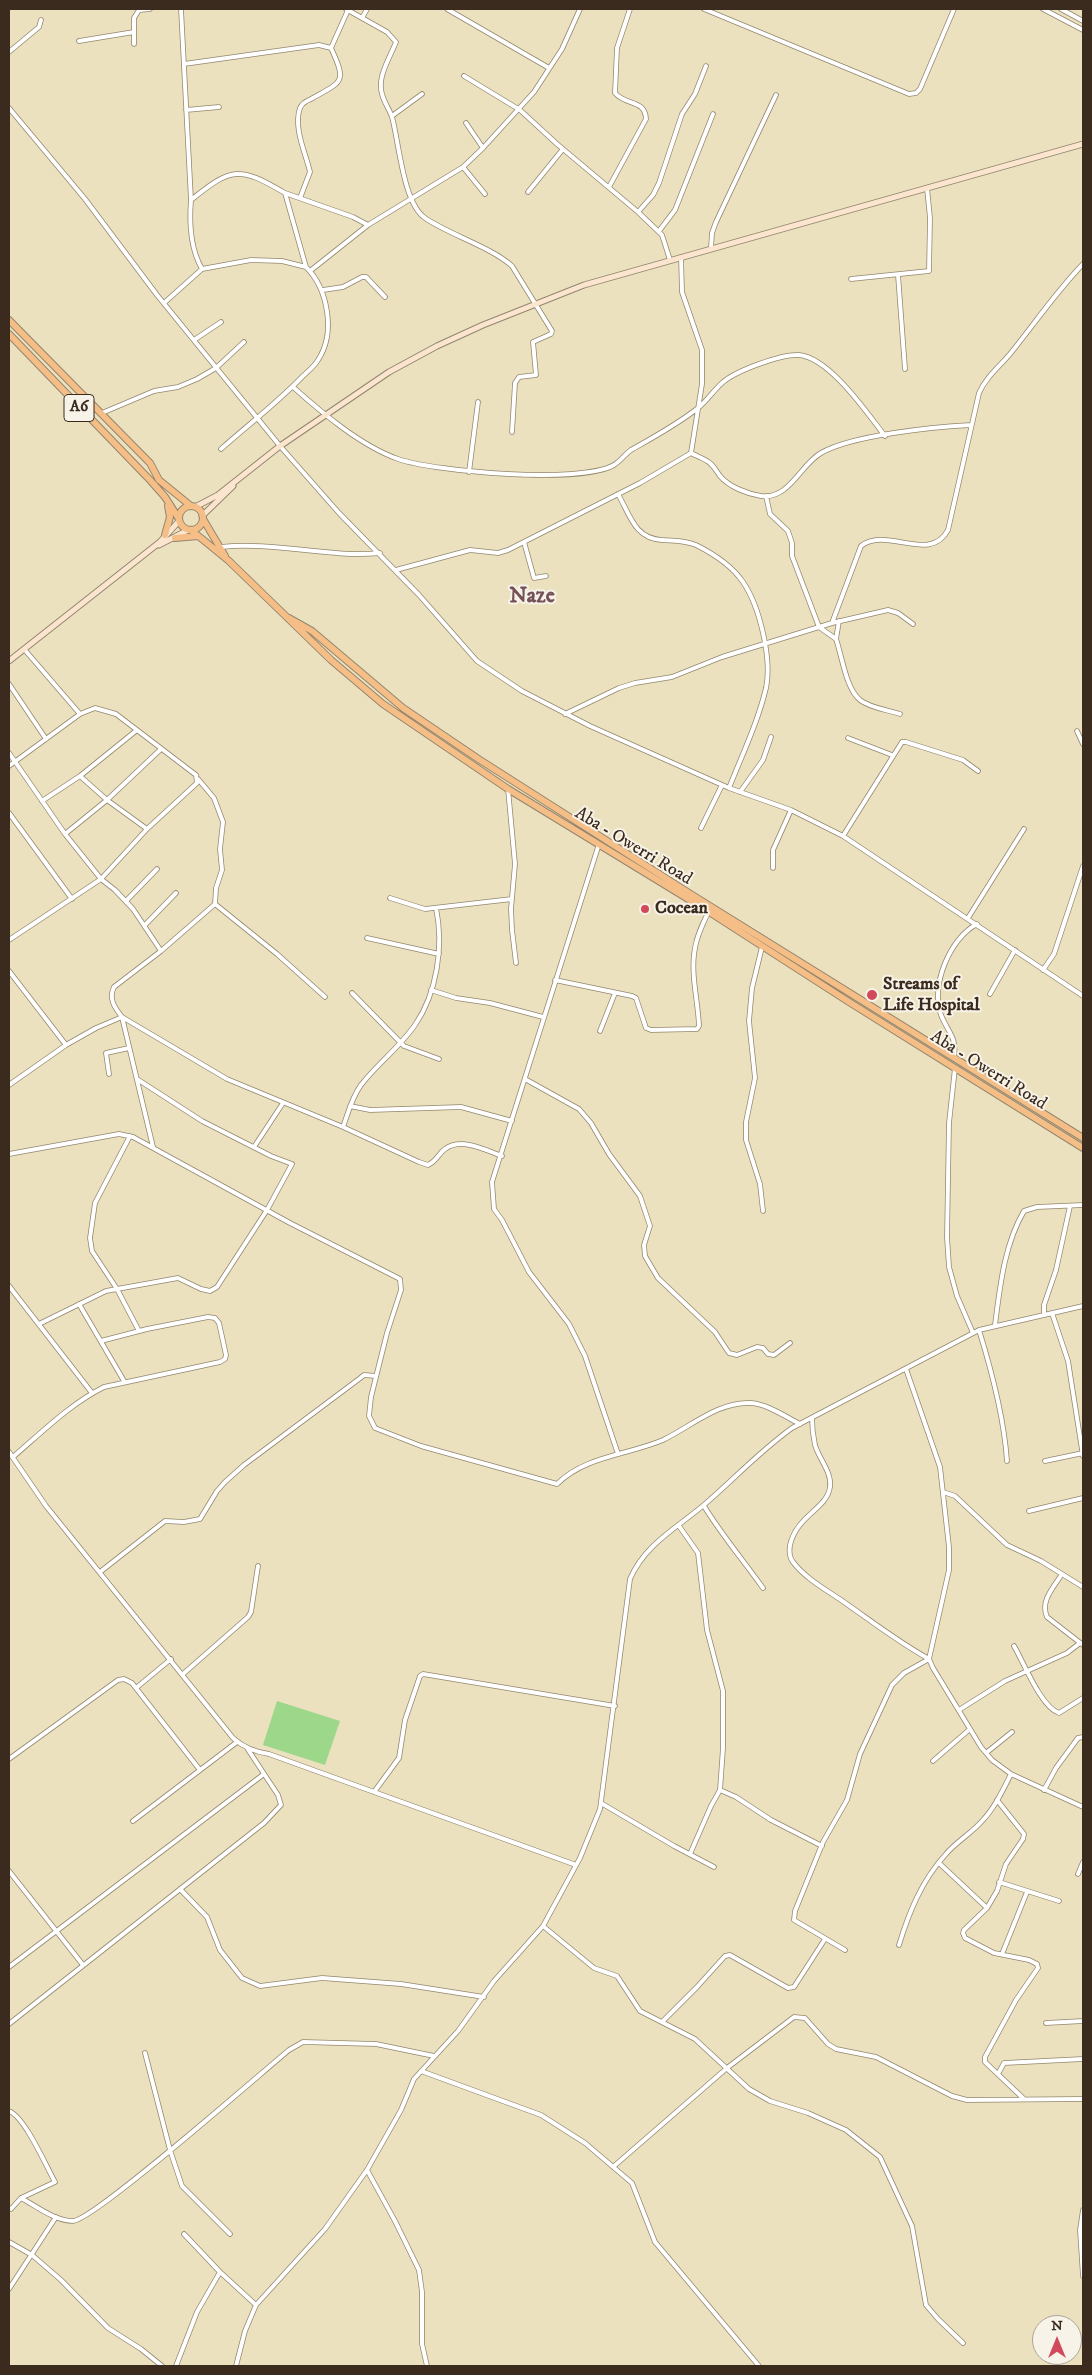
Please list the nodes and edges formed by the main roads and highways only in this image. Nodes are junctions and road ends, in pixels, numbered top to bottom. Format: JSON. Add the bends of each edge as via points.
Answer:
{"nodes":[{"id":1,"x":1083,"y":144,"type":"edge"},
{"id":2,"x":9,"y":320,"type":"edge"},
{"id":3,"x":9,"y":334,"type":"edge"},
{"id":4,"x":241,"y":476,"type":"junction"},
{"id":5,"x":165,"y":497,"type":"junction"},
{"id":6,"x":193,"y":507,"type":"junction"},
{"id":7,"x":202,"y":517,"type":"junction"},
{"id":8,"x":179,"y":520,"type":"junction"},
{"id":9,"x":190,"y":530,"type":"junction"},
{"id":10,"x":165,"y":535,"type":"junction"},
{"id":11,"x":199,"y":536,"type":"junction"},
{"id":12,"x":174,"y":538,"type":"junction"},
{"id":13,"x":154,"y":547,"type":"junction"},
{"id":14,"x":229,"y":561,"type":"junction"},
{"id":15,"x":283,"y":615,"type":"junction"},
{"id":16,"x":9,"y":661,"type":"edge"},
{"id":17,"x":1083,"y":1138,"type":"edge"},
{"id":18,"x":1083,"y":1148,"type":"edge"}],
"edges":[{"from":1,"to":4,"type":"main road","via":[[670,260],[536,303],[438,346],[389,372]]},
{"from":2,"to":6,"type":"highway","name":"Aba - Owerri Road","number":"A6","via":[[150,463],[158,480]]},
{"from":3,"to":5,"type":"highway","name":"Aba - Owerri Road","number":"A6"},
{"from":4,"to":6,"type":"main road","via":[[218,495]]},
{"from":4,"to":7,"type":"main road"},
{"from":5,"to":8,"type":"highway","name":"Aba - Owerri Road","number":"A6"},
{"from":5,"to":10,"type":"highway","via":[[170,517]]},
{"from":6,"to":7,"type":"highway","name":"Aba - Owerri Road","number":"A6"},
{"from":6,"to":8,"type":"highway","via":[[184,509]]},
{"from":7,"to":9,"type":"highway","via":[[199,527]]},
{"from":7,"to":14,"type":"highway","name":"Aba - Owerri Road","number":"A6"},
{"from":8,"to":9,"type":"highway","name":"Aba - Owerri Road","number":"A6"},
{"from":8,"to":10,"type":"main road"},
{"from":9,"to":11,"type":"highway","name":"Aba - Owerri Road","number":"A6"},
{"from":9,"to":12,"type":"main road"},
{"from":10,"to":13,"type":"main road"},
{"from":11,"to":12,"type":"highway"},
{"from":11,"to":14,"type":"highway","name":"Aba - Owerri Road","number":"A6"},
{"from":12,"to":13,"type":"main road"},
{"from":13,"to":16,"type":"main road"},
{"from":14,"to":15,"type":"highway","name":"Aba - Owerri Road","number":"A6"},
{"from":15,"to":17,"type":"highway","name":"Aba - Owerri Road","number":"A6","via":[[300,622],[403,708],[480,760]]},
{"from":15,"to":18,"type":"highway","name":"Aba - Owerri Road","number":"A6","via":[[383,704],[508,789]]}]}
